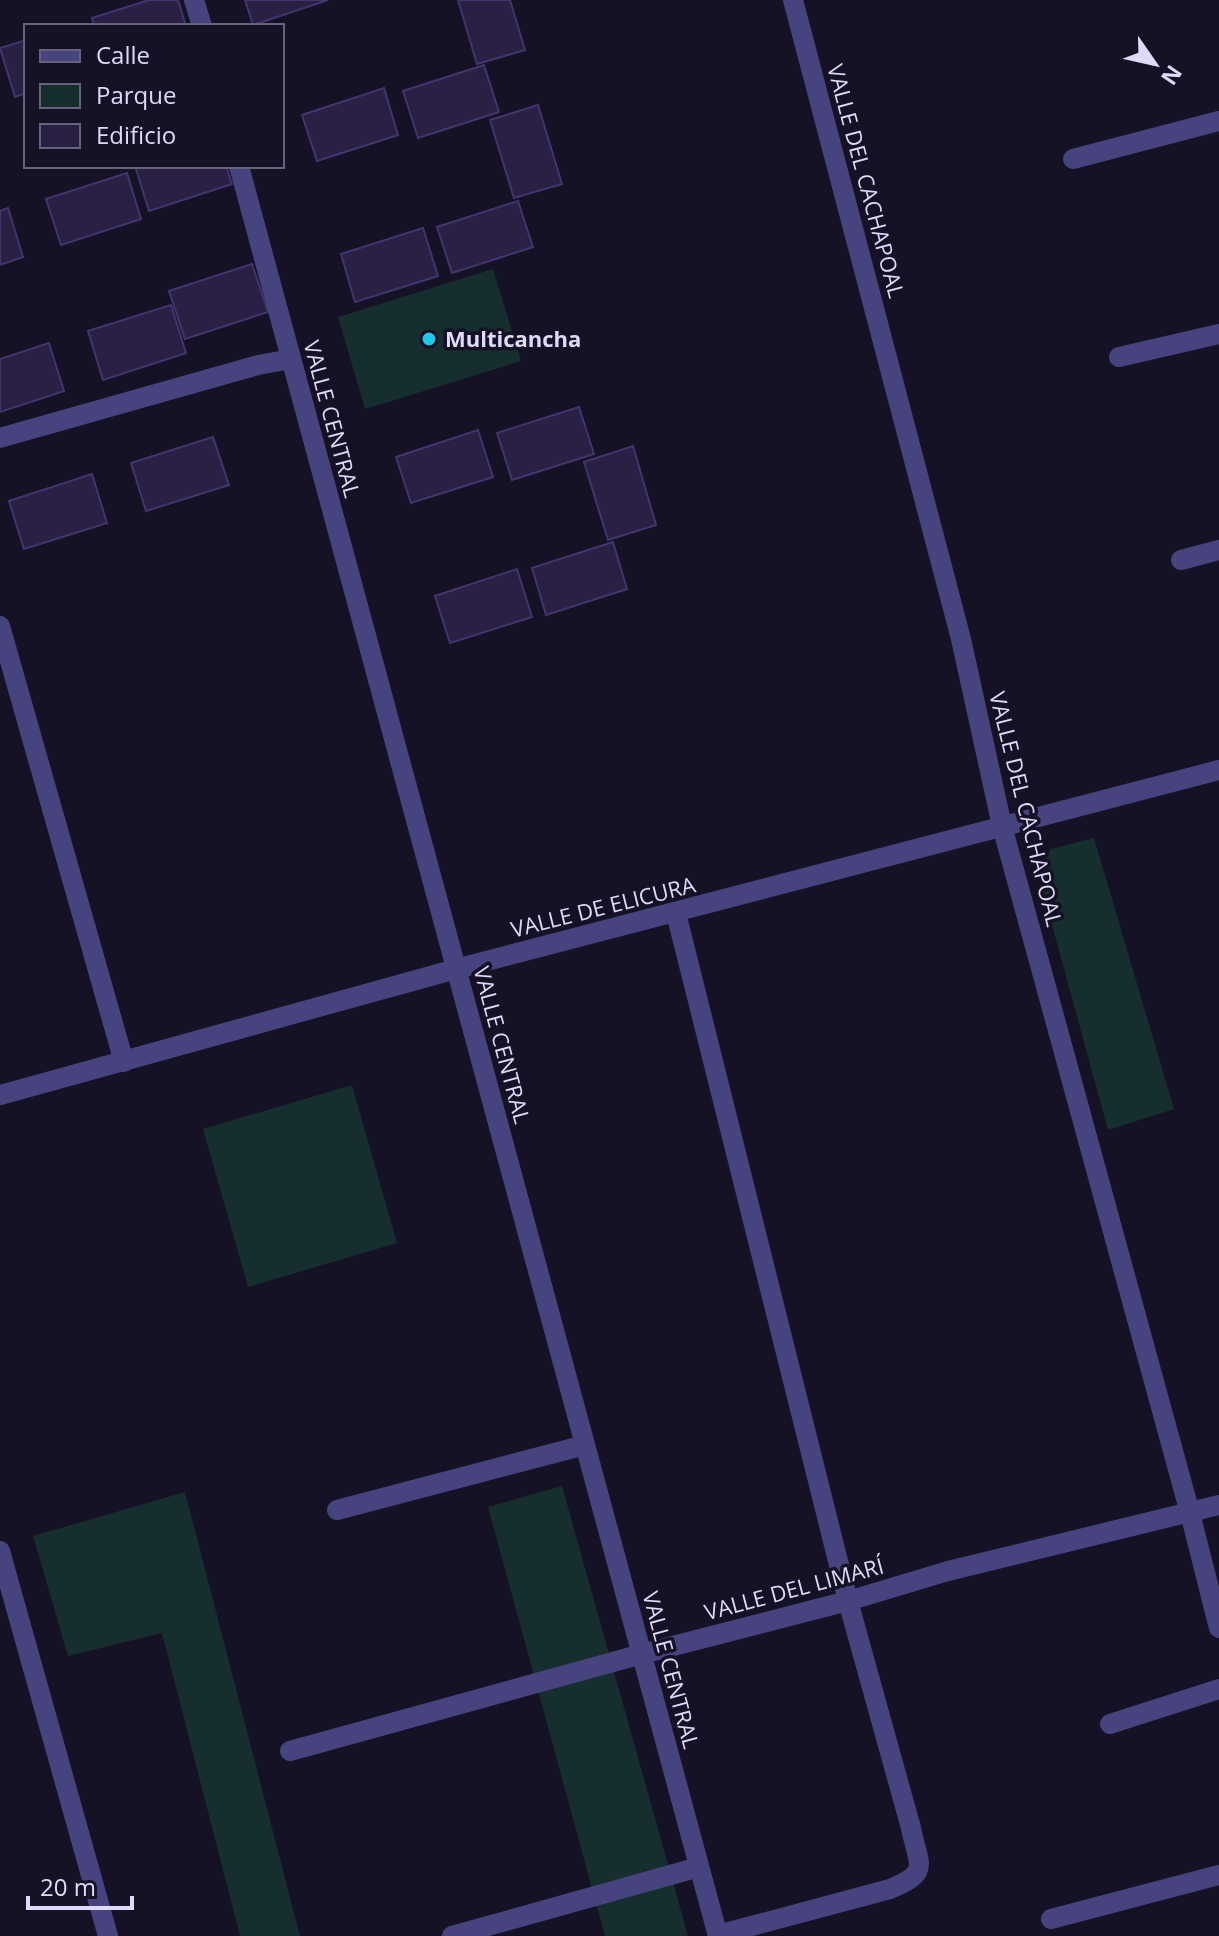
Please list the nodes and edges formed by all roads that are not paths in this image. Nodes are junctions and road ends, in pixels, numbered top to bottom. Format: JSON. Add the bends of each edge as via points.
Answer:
{"nodes":[{"id":1,"x":194,"y":0,"type":"edge"},
{"id":2,"x":793,"y":0,"type":"edge"},
{"id":3,"x":201,"y":24,"type":"edge"},
{"id":4,"x":1219,"y":121,"type":"edge"},
{"id":5,"x":1073,"y":159,"type":"dead end"},
{"id":6,"x":240,"y":168,"type":"edge"},
{"id":7,"x":1219,"y":334,"type":"edge"},
{"id":8,"x":1119,"y":357,"type":"dead end"},
{"id":9,"x":291,"y":359,"type":"junction"},
{"id":10,"x":0,"y":438,"type":"edge"},
{"id":11,"x":1219,"y":550,"type":"edge"},
{"id":12,"x":1181,"y":560,"type":"dead end"},
{"id":13,"x":0,"y":626,"type":"edge"},
{"id":14,"x":1219,"y":770,"type":"edge"},
{"id":15,"x":1002,"y":826,"type":"junction"},
{"id":16,"x":676,"y":913,"type":"junction"},
{"id":17,"x":456,"y":969,"type":"junction"},
{"id":18,"x":124,"y":1062,"type":"junction"},
{"id":19,"x":0,"y":1095,"type":"edge"},
{"id":20,"x":585,"y":1445,"type":"junction"},
{"id":21,"x":1219,"y":1505,"type":"edge"},
{"id":22,"x":337,"y":1510,"type":"dead end"},
{"id":23,"x":1190,"y":1513,"type":"junction"},
{"id":24,"x":0,"y":1551,"type":"edge"},
{"id":25,"x":848,"y":1601,"type":"junction"},
{"id":26,"x":1219,"y":1628,"type":"edge"},
{"id":27,"x":642,"y":1654,"type":"junction"},
{"id":28,"x":1219,"y":1689,"type":"edge"},
{"id":29,"x":1110,"y":1724,"type":"dead end"},
{"id":30,"x":290,"y":1751,"type":"dead end"},
{"id":31,"x":699,"y":1867,"type":"junction"},
{"id":32,"x":1219,"y":1875,"type":"edge"},
{"id":33,"x":1051,"y":1919,"type":"dead end"},
{"id":34,"x":108,"y":1936,"type":"edge"},
{"id":35,"x":452,"y":1936,"type":"edge"},
{"id":36,"x":718,"y":1936,"type":"edge"}],
"edges":[{"from":1,"to":3,"type":"street"},
{"from":2,"to":15,"type":"street","name":"VALLE DEL CACHAPOAL","via":[[961,639]]},
{"from":4,"to":5,"type":"street"},
{"from":6,"to":9,"type":"street","name":"VALLE CENTRAL"},
{"from":7,"to":8,"type":"street"},
{"from":9,"to":10,"type":"street"},
{"from":9,"to":17,"type":"street","name":"VALLE CENTRAL"},
{"from":11,"to":12,"type":"street"},
{"from":13,"to":18,"type":"street"},
{"from":14,"to":15,"type":"street","name":"VALLE DE ELICURA"},
{"from":15,"to":16,"type":"street","name":"VALLE DE ELICURA"},
{"from":15,"to":23,"type":"street","name":"VALLE DEL CACHAPOAL"},
{"from":16,"to":17,"type":"street","name":"VALLE DE ELICURA"},
{"from":16,"to":25,"type":"street"},
{"from":17,"to":18,"type":"street","name":"VALLE DE ELICURA"},
{"from":17,"to":20,"type":"street","name":"VALLE CENTRAL"},
{"from":18,"to":19,"type":"street","name":"VALLE DE ELICURA"},
{"from":20,"to":22,"type":"street"},
{"from":20,"to":27,"type":"street","name":"VALLE CENTRAL"},
{"from":21,"to":23,"type":"street","name":"VALLE DEL LIMARÍ"},
{"from":23,"to":25,"type":"street","name":"VALLE DEL LIMARÍ","via":[[948,1571]]},
{"from":23,"to":26,"type":"street","name":"VALLE DEL CACHAPOAL"},
{"from":24,"to":34,"type":"street"},
{"from":25,"to":27,"type":"street","name":"VALLE DEL LIMARÍ"},
{"from":25,"to":36,"type":"street","via":[[911,1828],[916,1876],[890,1889]]},
{"from":27,"to":30,"type":"street","name":"VALLE DEL LIMARÍ"},
{"from":27,"to":31,"type":"street","name":"VALLE CENTRAL"},
{"from":28,"to":29,"type":"street"},
{"from":31,"to":35,"type":"street"},
{"from":31,"to":36,"type":"street","name":"VALLE CENTRAL"},
{"from":32,"to":33,"type":"street"}]}
